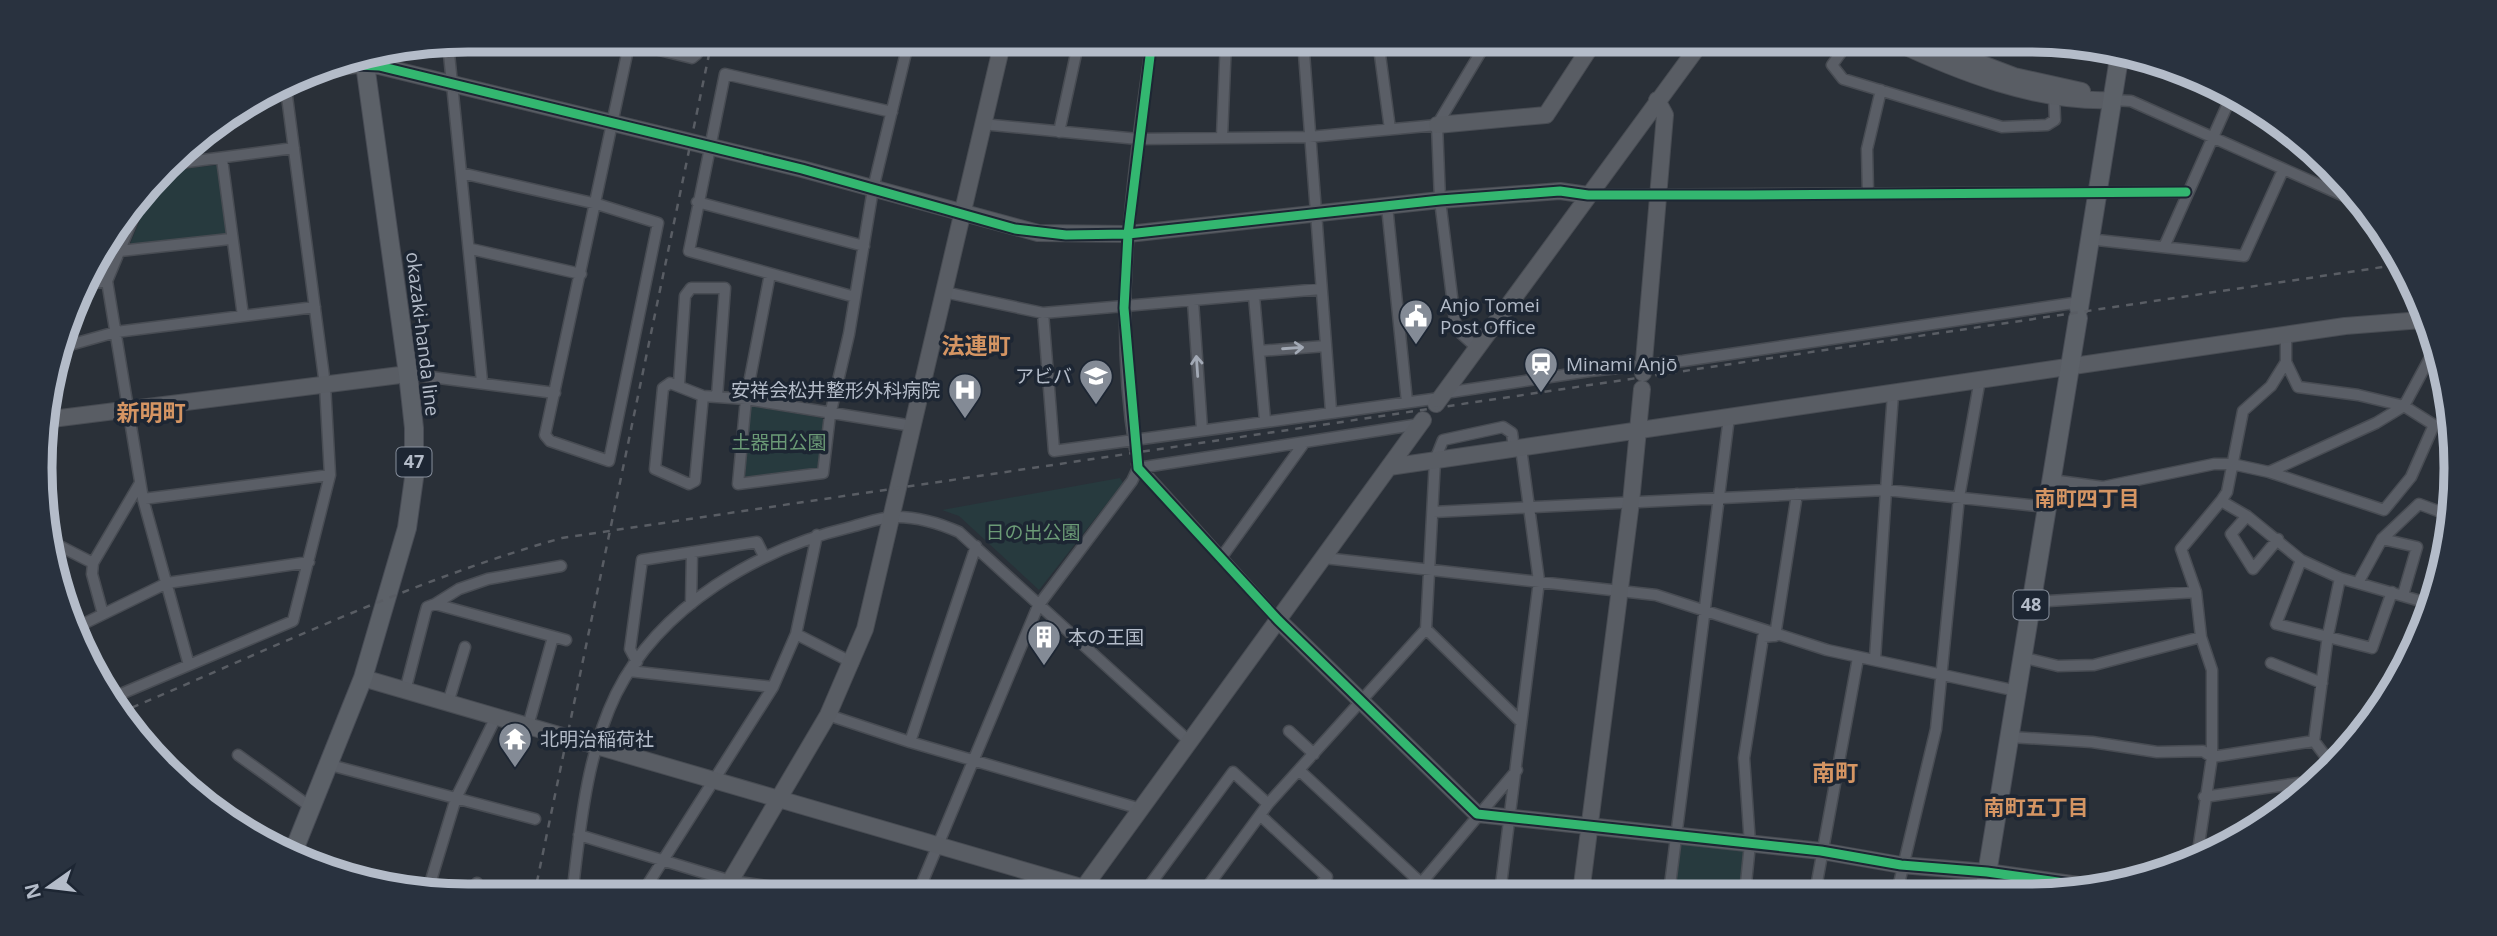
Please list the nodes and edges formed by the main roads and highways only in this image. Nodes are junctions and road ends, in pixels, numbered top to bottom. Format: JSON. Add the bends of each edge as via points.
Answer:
{"nodes":[{"id":1,"x":2118,"y":62,"type":"edge"},
{"id":2,"x":366,"y":66,"type":"edge"},
{"id":3,"x":296,"y":846,"type":"edge"},
{"id":4,"x":1985,"y":884,"type":"edge"}],
"edges":[{"from":1,"to":4,"type":"main road","number":"48"},
{"from":2,"to":3,"type":"main road","name":"okazaki-handa line","number":"47","via":[[408,374],[414,478],[409,516],[363,678]]}]}
